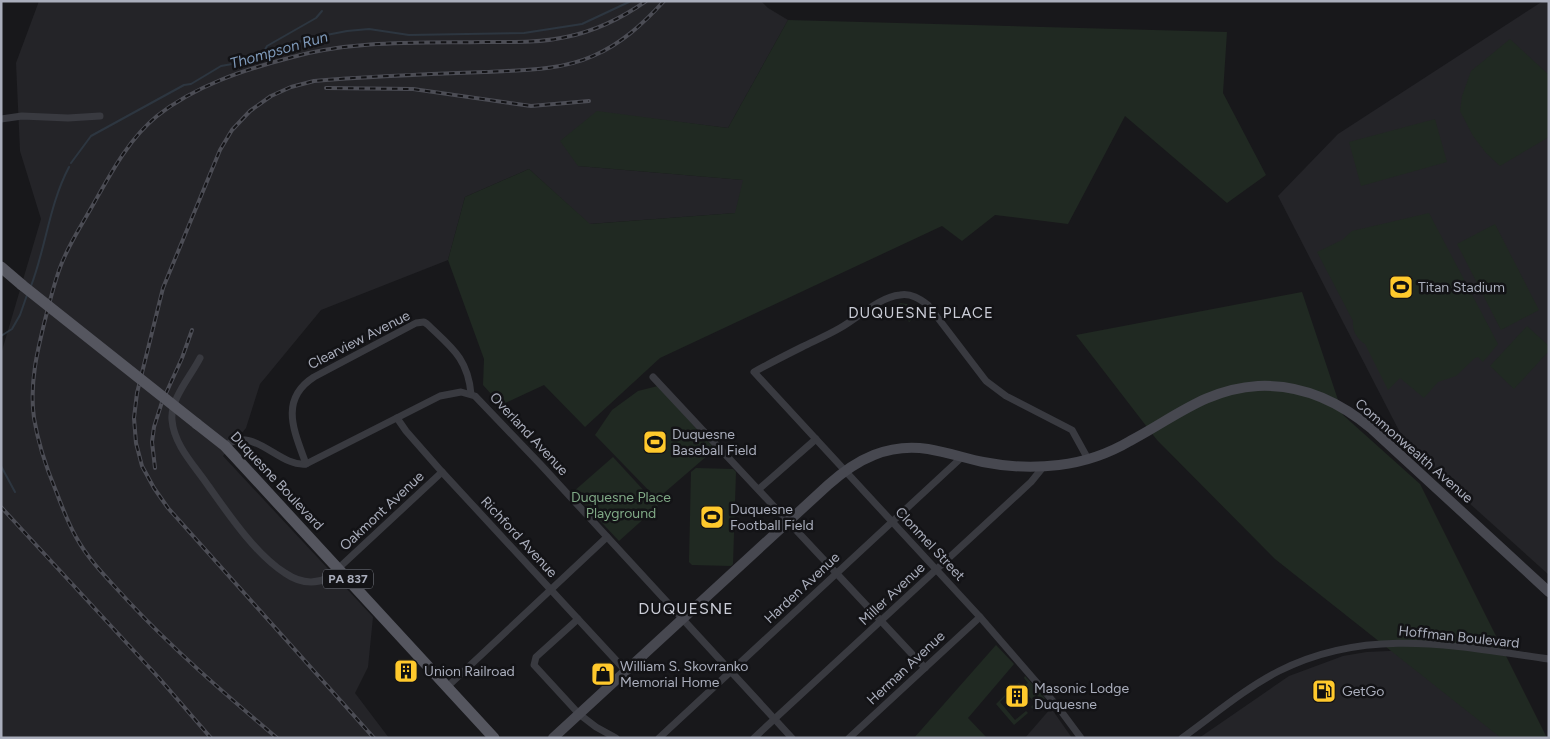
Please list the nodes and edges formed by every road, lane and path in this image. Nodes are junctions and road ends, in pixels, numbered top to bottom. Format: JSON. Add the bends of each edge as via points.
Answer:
{"nodes":[{"id":1,"x":100,"y":116,"type":"dead end"},
{"id":2,"x":1,"y":119,"type":"edge"},
{"id":3,"x":4,"y":271,"type":"edge"},
{"id":4,"x":200,"y":358,"type":"dead end"},
{"id":5,"x":653,"y":377,"type":"dead end"},
{"id":6,"x":471,"y":394,"type":"junction"},
{"id":7,"x":397,"y":418,"type":"junction"},
{"id":8,"x":816,"y":440,"type":"junction"},
{"id":9,"x":225,"y":446,"type":"junction"},
{"id":10,"x":962,"y":457,"type":"junction"},
{"id":11,"x":1088,"y":459,"type":"junction"},
{"id":12,"x":306,"y":464,"type":"junction"},
{"id":13,"x":1044,"y":466,"type":"junction"},
{"id":14,"x":844,"y":471,"type":"junction"},
{"id":15,"x":442,"y":472,"type":"junction"},
{"id":16,"x":759,"y":489,"type":"junction"},
{"id":17,"x":788,"y":521,"type":"junction"},
{"id":18,"x":892,"y":522,"type":"junction"},
{"id":19,"x":607,"y":537,"type":"junction"},
{"id":20,"x":339,"y":569,"type":"junction"},
{"id":21,"x":936,"y":569,"type":"junction"},
{"id":22,"x":837,"y":573,"type":"junction"},
{"id":23,"x":552,"y":590,"type":"junction"},
{"id":24,"x":1549,"y":592,"type":"edge"},
{"id":25,"x":980,"y":617,"type":"junction"},
{"id":26,"x":681,"y":618,"type":"junction"},
{"id":27,"x":578,"y":619,"type":"junction"},
{"id":28,"x":881,"y":621,"type":"junction"},
{"id":29,"x":1549,"y":659,"type":"edge"},
{"id":30,"x":925,"y":668,"type":"junction"},
{"id":31,"x":626,"y":670,"type":"junction"},
{"id":32,"x":730,"y":672,"type":"junction"},
{"id":33,"x":447,"y":687,"type":"junction"},
{"id":34,"x":579,"y":714,"type":"junction"},
{"id":35,"x":775,"y":719,"type":"junction"},
{"id":36,"x":494,"y":738,"type":"edge"},
{"id":37,"x":554,"y":738,"type":"edge"},
{"id":38,"x":616,"y":738,"type":"edge"},
{"id":39,"x":659,"y":738,"type":"edge"},
{"id":40,"x":754,"y":738,"type":"edge"},
{"id":41,"x":792,"y":738,"type":"edge"},
{"id":42,"x":849,"y":738,"type":"edge"},
{"id":43,"x":1081,"y":738,"type":"edge"},
{"id":44,"x":1182,"y":738,"type":"edge"}],
"edges":[{"from":1,"to":2,"type":"street"},
{"from":3,"to":9,"type":"main road","name":"Duquesne Boulevard","number":"PA 837","bridge":true},
{"from":4,"to":20,"type":"street","name":"Oakmont Avenue","via":[[173,411],[174,428],[182,449],[235,523],[278,568],[307,582],[325,579]]},
{"from":5,"to":16,"type":"street"},
{"from":6,"to":7,"type":"street","name":"Overland Avenue","via":[[446,394]]},
{"from":6,"to":12,"type":"street","name":"Clearview Avenue","via":[[468,373],[457,354],[427,324],[416,323],[314,377],[301,389],[291,415]]},
{"from":6,"to":19,"type":"street","name":"Overland Avenue"},
{"from":7,"to":12,"type":"street","name":"Overland Avenue"},
{"from":7,"to":15,"type":"street","name":"Richford Avenue"},
{"from":8,"to":11,"type":"street","name":"Clonmel Street","via":[[754,372],[839,329],[889,298],[903,294],[928,305],[986,382],[1072,430]]},
{"from":8,"to":14,"type":"street","name":"Clonmel Street"},
{"from":8,"to":16,"type":"street"},
{"from":9,"to":12,"type":"street","via":[[236,440],[250,442],[287,462]]},
{"from":9,"to":20,"type":"main road","name":"Duquesne Boulevard","number":"PA 837"},
{"from":10,"to":13,"type":"street","name":"Commonwealth Avenue","via":[[1005,466]]},
{"from":10,"to":14,"type":"street","name":"Commonwealth Avenue","via":[[928,449],[899,448],[873,454]]},
{"from":10,"to":18,"type":"street","name":"Harden Avenue"},
{"from":11,"to":13,"type":"street","name":"Commonwealth Avenue"},
{"from":11,"to":24,"type":"street","name":"Commonwealth Avenue","via":[[1120,447],[1215,394],[1256,386],[1288,387],[1307,392],[1341,406],[1372,429]]},
{"from":13,"to":21,"type":"street","name":"Miller Avenue","via":[[1031,482]]},
{"from":14,"to":17,"type":"street","name":"Commonwealth Avenue"},
{"from":14,"to":18,"type":"street","name":"Clonmel Street"},
{"from":15,"to":20,"type":"street","name":"Oakmont Avenue"},
{"from":15,"to":23,"type":"street","name":"Richford Avenue"},
{"from":16,"to":17,"type":"street"},
{"from":17,"to":22,"type":"street"},
{"from":17,"to":26,"type":"street","name":"Commonwealth Avenue"},
{"from":18,"to":21,"type":"street","name":"Clonmel Street"},
{"from":18,"to":22,"type":"street","name":"Harden Avenue"},
{"from":19,"to":23,"type":"street"},
{"from":19,"to":26,"type":"street","name":"Overland Avenue"},
{"from":20,"to":33,"type":"main road","name":"Duquesne Boulevard","number":"PA 837"},
{"from":21,"to":25,"type":"street","name":"Clonmel Street"},
{"from":21,"to":28,"type":"street","name":"Miller Avenue"},
{"from":22,"to":28,"type":"street"},
{"from":22,"to":32,"type":"street","name":"Harden Avenue"},
{"from":23,"to":27,"type":"street","name":"Richford Avenue"},
{"from":23,"to":33,"type":"street"},
{"from":25,"to":30,"type":"street","name":"Herman Avenue"},
{"from":25,"to":43,"type":"street","name":"Clonmel Street"},
{"from":26,"to":31,"type":"street","name":"Commonwealth Avenue"},
{"from":26,"to":32,"type":"street","name":"Overland Avenue"},
{"from":27,"to":31,"type":"street","name":"Richford Avenue"},
{"from":27,"to":34,"type":"street","via":[[534,662],[535,668]]},
{"from":28,"to":30,"type":"street"},
{"from":28,"to":35,"type":"street","name":"Miller Avenue"},
{"from":29,"to":44,"type":"street","name":"Hoffman Boulevard","via":[[1418,643],[1380,643],[1337,650],[1302,661],[1267,678]]},
{"from":30,"to":42,"type":"street","name":"Herman Avenue"},
{"from":31,"to":34,"type":"street","name":"Commonwealth Avenue"},
{"from":32,"to":35,"type":"street","name":"Overland Avenue"},
{"from":32,"to":39,"type":"street","name":"Harden Avenue"},
{"from":33,"to":36,"type":"main road","name":"Duquesne Boulevard","number":"PA 837"},
{"from":34,"to":37,"type":"street","name":"Commonwealth Avenue"},
{"from":34,"to":38,"type":"street"},
{"from":35,"to":40,"type":"street","name":"Miller Avenue"},
{"from":35,"to":41,"type":"street","name":"Overland Avenue"}]}
